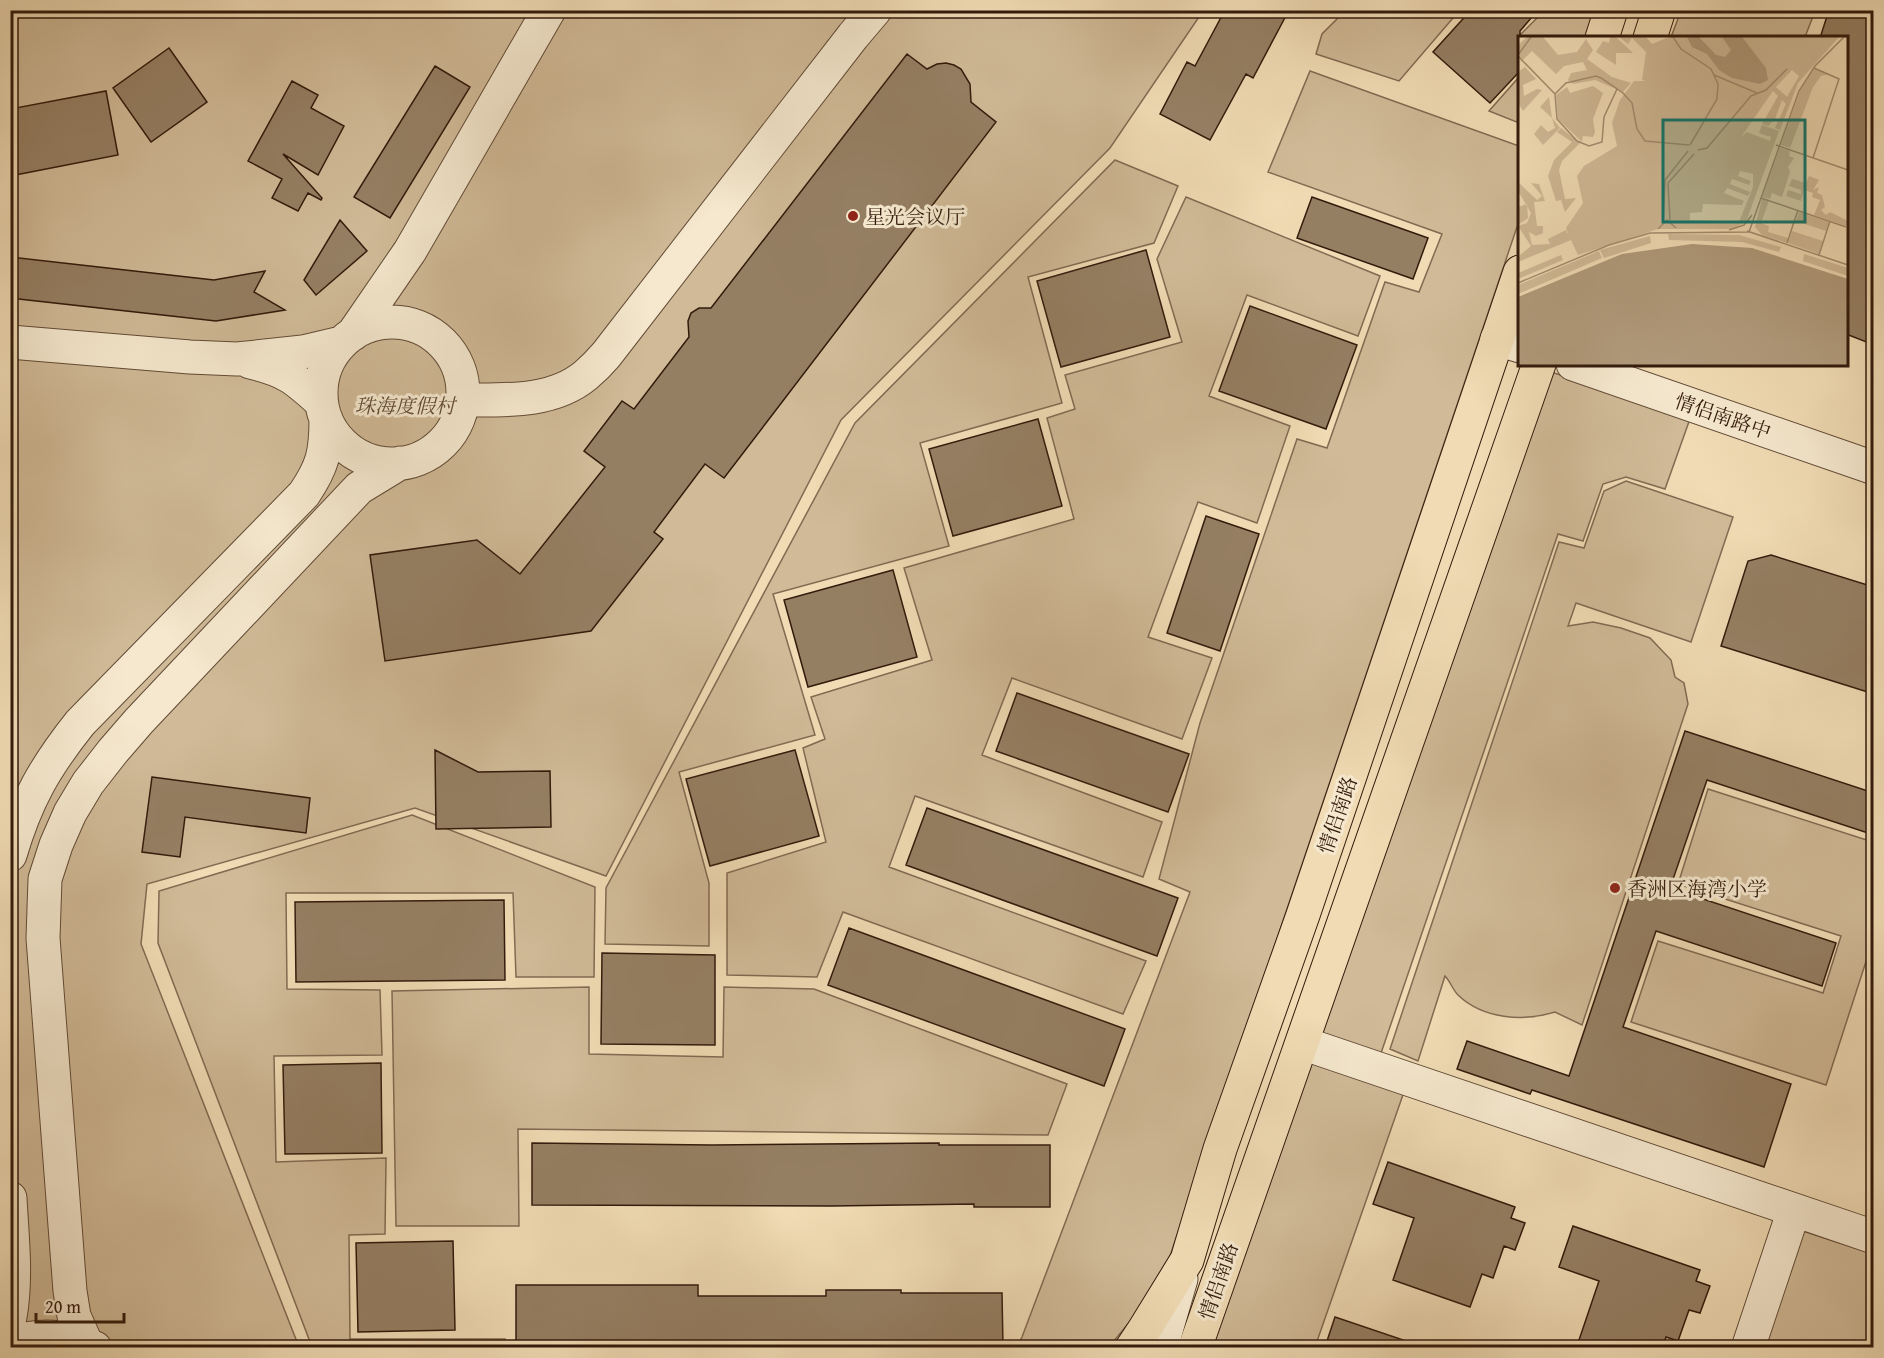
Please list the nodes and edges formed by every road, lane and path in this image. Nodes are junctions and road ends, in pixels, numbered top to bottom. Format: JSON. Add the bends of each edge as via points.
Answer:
{"nodes":[{"id":1,"x":549,"y":10,"type":"edge"},
{"id":2,"x":875,"y":10,"type":"edge"},
{"id":3,"x":1611,"y":10,"type":"edge"},
{"id":4,"x":1659,"y":10,"type":"edge"},
{"id":5,"x":1603,"y":36,"type":"edge"},
{"id":6,"x":1651,"y":36,"type":"edge"},
{"id":7,"x":410,"y":251,"type":"junction"},
{"id":8,"x":1518,"y":284,"type":"edge"},
{"id":9,"x":421,"y":328,"type":"junction"},
{"id":10,"x":347,"y":338,"type":"junction"},
{"id":11,"x":10,"y":342,"type":"edge"},
{"id":12,"x":1508,"y":343,"type":"edge"},
{"id":13,"x":237,"y":359,"type":"junction"},
{"id":14,"x":1538,"y":366,"type":"edge"},
{"id":15,"x":1579,"y":366,"type":"edge"},
{"id":16,"x":463,"y":400,"type":"junction"},
{"id":17,"x":324,"y":410,"type":"junction"},
{"id":18,"x":400,"y":463,"type":"junction"},
{"id":19,"x":1874,"y":468,"type":"edge"},
{"id":20,"x":10,"y":855,"type":"edge"},
{"id":21,"x":1302,"y":1042,"type":"junction"},
{"id":22,"x":10,"y":1198,"type":"edge"},
{"id":23,"x":1794,"y":1210,"type":"junction"},
{"id":24,"x":1874,"y":1237,"type":"edge"},
{"id":25,"x":1187,"y":1260,"type":"junction"},
{"id":26,"x":10,"y":1317,"type":"edge"},
{"id":27,"x":10,"y":1343,"type":"edge"},
{"id":28,"x":90,"y":1345,"type":"edge"},
{"id":29,"x":1132,"y":1347,"type":"edge"},
{"id":30,"x":1161,"y":1347,"type":"edge"},
{"id":31,"x":1195,"y":1347,"type":"edge"},
{"id":32,"x":1748,"y":1347,"type":"edge"}],
"edges":[{"from":1,"to":7,"type":"street"},
{"from":2,"to":16,"type":"street","via":[[606,355],[585,376],[569,387],[532,397]]},
{"from":3,"to":5,"type":"highway"},
{"from":4,"to":6,"type":"highway"},
{"from":7,"to":9,"type":"street","via":[[407,298]]},
{"from":7,"to":10,"type":"street"},
{"from":8,"to":12,"type":"highway","name":"情侣南路"},
{"from":9,"to":10,"type":"street","via":[[386,322]]},
{"from":9,"to":16,"type":"street","via":[[434,335],[454,357],[462,378]]},
{"from":10,"to":13,"type":"street","via":[[303,352]]},
{"from":10,"to":17,"type":"street","via":[[329,360],[322,380]]},
{"from":11,"to":13,"type":"street"},
{"from":12,"to":25,"type":"highway","name":"情侣南路","via":[[1220,1149]]},
{"from":13,"to":17,"type":"street","via":[[273,367],[297,379]]},
{"from":14,"to":21,"type":"highway","name":"情侣南路"},
{"from":15,"to":19,"type":"street","name":"情侣南路中"},
{"from":16,"to":18,"type":"street","via":[[460,416],[443,442],[416,460]]},
{"from":17,"to":18,"type":"street","via":[[335,435],[348,448],[364,458]]},
{"from":17,"to":20,"type":"street","via":[[326,445],[322,462],[304,494],[80,723],[35,788]]},
{"from":18,"to":28,"type":"street","via":[[359,488],[139,721],[88,783],[56,845],[45,879],[43,938],[70,1291],[74,1316]]},
{"from":21,"to":23,"type":"street"},
{"from":21,"to":31,"type":"highway","name":"情侣南路"},
{"from":22,"to":26,"type":"street","via":[[14,1266]]},
{"from":23,"to":24,"type":"street"},
{"from":23,"to":32,"type":"street"},
{"from":25,"to":29,"type":"highway","name":"情侣南路"},
{"from":25,"to":30,"type":"street"},
{"from":27,"to":28,"type":"street","via":[[42,1337]]}]}
